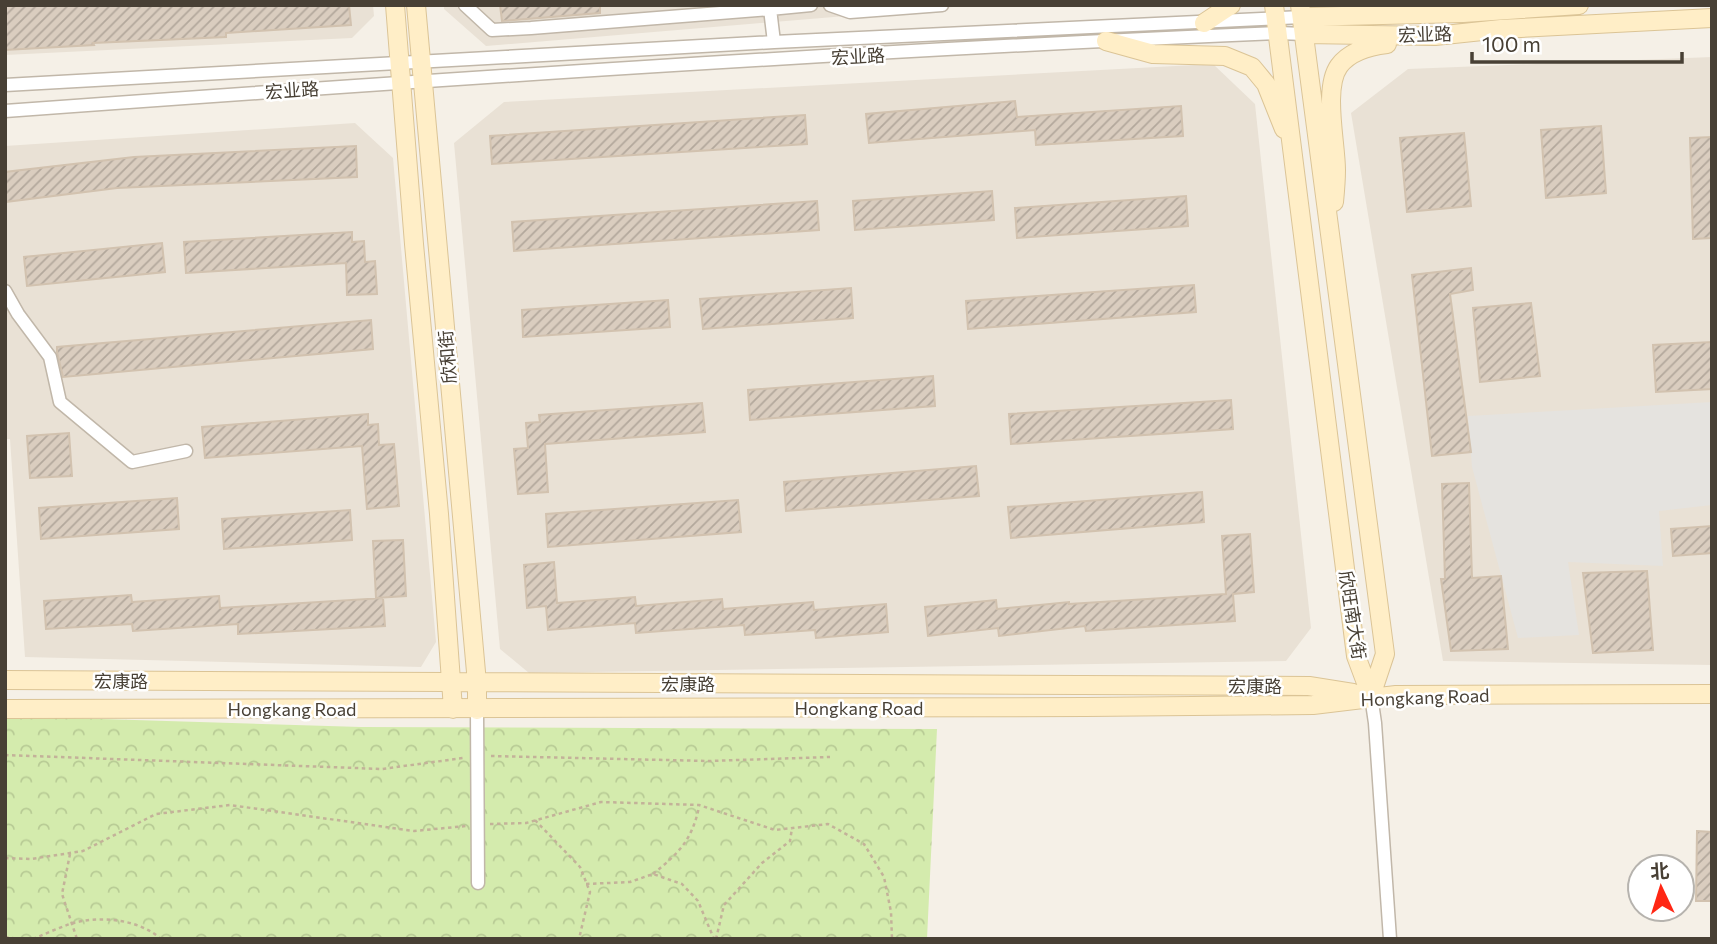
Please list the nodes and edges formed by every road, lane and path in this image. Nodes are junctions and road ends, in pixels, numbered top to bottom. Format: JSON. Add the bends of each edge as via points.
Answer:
{"nodes":[{"id":1,"x":396,"y":5,"type":"edge"},
{"id":2,"x":416,"y":5,"type":"edge"},
{"id":3,"x":465,"y":5,"type":"edge"},
{"id":4,"x":811,"y":5,"type":"edge"},
{"id":5,"x":830,"y":5,"type":"edge"},
{"id":6,"x":942,"y":5,"type":"edge"},
{"id":7,"x":1231,"y":5,"type":"edge"},
{"id":8,"x":1360,"y":5,"type":"edge"},
{"id":9,"x":1402,"y":5,"type":"edge"},
{"id":10,"x":1427,"y":5,"type":"edge"},
{"id":11,"x":1579,"y":5,"type":"edge"},
{"id":12,"x":770,"y":9,"type":"junction"},
{"id":13,"x":1463,"y":13,"type":"junction"},
{"id":14,"x":1712,"y":18,"type":"edge"},
{"id":15,"x":1276,"y":19,"type":"edge"},
{"id":16,"x":1302,"y":19,"type":"edge"},
{"id":17,"x":1204,"y":23,"type":"junction"},
{"id":18,"x":1101,"y":36,"type":"junction"},
{"id":19,"x":1435,"y":36,"type":"junction"},
{"id":20,"x":774,"y":42,"type":"junction"},
{"id":21,"x":400,"y":62,"type":"junction"},
{"id":22,"x":421,"y":62,"type":"junction"},
{"id":23,"x":402,"y":82,"type":"junction"},
{"id":24,"x":422,"y":82,"type":"junction"},
{"id":25,"x":5,"y":85,"type":"edge"},
{"id":26,"x":5,"y":111,"type":"edge"},
{"id":27,"x":1293,"y":149,"type":"junction"},
{"id":28,"x":436,"y":242,"type":"junction"},
{"id":29,"x":414,"y":244,"type":"junction"},
{"id":30,"x":1331,"y":244,"type":"junction"},
{"id":31,"x":5,"y":291,"type":"edge"},
{"id":32,"x":186,"y":451,"type":"dead end"},
{"id":33,"x":462,"y":513,"type":"junction"},
{"id":34,"x":439,"y":514,"type":"junction"},
{"id":35,"x":5,"y":680,"type":"edge"},
{"id":36,"x":452,"y":682,"type":"junction"},
{"id":37,"x":477,"y":683,"type":"junction"},
{"id":38,"x":1712,"y":694,"type":"edge"},
{"id":39,"x":1371,"y":696,"type":"junction"},
{"id":40,"x":5,"y":709,"type":"edge"},
{"id":41,"x":453,"y":709,"type":"junction"},
{"id":42,"x":477,"y":709,"type":"junction"},
{"id":43,"x":5,"y":755,"type":"edge"},
{"id":44,"x":478,"y":756,"type":"junction"},
{"id":45,"x":830,"y":757,"type":"dead end"},
{"id":46,"x":699,"y":805,"type":"dead end"},
{"id":47,"x":535,"y":820,"type":"dead end"},
{"id":48,"x":792,"y":828,"type":"dead end"},
{"id":49,"x":70,"y":853,"type":"dead end"},
{"id":50,"x":653,"y":874,"type":"junction"},
{"id":51,"x":478,"y":883,"type":"dead end"},
{"id":52,"x":586,"y":884,"type":"junction"},
{"id":53,"x":72,"y":923,"type":"junction"},
{"id":54,"x":5,"y":937,"type":"edge"},
{"id":55,"x":20,"y":939,"type":"edge"},
{"id":56,"x":33,"y":939,"type":"edge"},
{"id":57,"x":77,"y":939,"type":"edge"},
{"id":58,"x":162,"y":939,"type":"edge"},
{"id":59,"x":579,"y":939,"type":"edge"},
{"id":60,"x":715,"y":939,"type":"edge"},
{"id":61,"x":1390,"y":939,"type":"edge"}],
"edges":[{"from":1,"to":21,"type":"main road","name":"欣和街"},
{"from":2,"to":22,"type":"main road","name":"欣和街"},
{"from":3,"to":12,"type":"street","via":[[492,30]]},
{"from":4,"to":12,"type":"street"},
{"from":5,"to":6,"type":"street","via":[[850,12]]},
{"from":7,"to":17,"type":"main road"},
{"from":8,"to":9,"type":"main road"},
{"from":10,"to":13,"type":"main road"},
{"from":11,"to":13,"type":"main road","name":"宏业路"},
{"from":12,"to":20,"type":"street"},
{"from":13,"to":16,"type":"main road","name":"宏业路"},
{"from":14,"to":19,"type":"main road","name":"宏业路"},
{"from":15,"to":16,"type":"street","name":"宏业路"},
{"from":15,"to":17,"type":"street","name":"宏业路"},
{"from":15,"to":18,"type":"street","name":"宏业路"},
{"from":15,"to":27,"type":"main road","name":"欣旺南大街"},
{"from":16,"to":19,"type":"main road","name":"宏业路"},
{"from":16,"to":30,"type":"main road","name":"欣旺南大街"},
{"from":17,"to":18,"type":"street","name":"宏业路"},
{"from":18,"to":20,"type":"street","name":"宏业路"},
{"from":18,"to":24,"type":"street","name":"宏业路"},
{"from":18,"to":27,"type":"main road","via":[[1153,54],[1225,56],[1252,66],[1266,84]]},
{"from":19,"to":30,"type":"main road","via":[[1364,47],[1340,65],[1332,97],[1336,169]]},
{"from":20,"to":22,"type":"street","name":"宏业路"},
{"from":21,"to":22,"type":"street","name":"宏业路"},
{"from":21,"to":23,"type":"main road","name":"欣和街"},
{"from":21,"to":25,"type":"street","name":"宏业路"},
{"from":22,"to":24,"type":"main road","name":"欣和街"},
{"from":23,"to":24,"type":"street","name":"宏业路"},
{"from":23,"to":26,"type":"street","name":"宏业路"},
{"from":23,"to":29,"type":"main road","name":"欣和街"},
{"from":24,"to":28,"type":"main road","name":"欣和街"},
{"from":27,"to":39,"type":"main road","name":"欣旺南大街","via":[[1356,656]]},
{"from":28,"to":29,"type":"main road","via":[[423,230]]},
{"from":28,"to":33,"type":"main road","name":"欣和街"},
{"from":29,"to":34,"type":"main road","name":"欣和街"},
{"from":30,"to":39,"type":"main road","name":"欣旺南大街","via":[[1385,653]]},
{"from":31,"to":32,"type":"street","via":[[50,357],[60,402],[132,462]]},
{"from":33,"to":34,"type":"main road","via":[[460,524],[453,527]]},
{"from":33,"to":37,"type":"main road","name":"欣和街"},
{"from":34,"to":36,"type":"main road","name":"欣和街"},
{"from":35,"to":36,"type":"main road","name":"宏康路"},
{"from":36,"to":37,"type":"main road","name":"宏康路"},
{"from":36,"to":41,"type":"main road","name":"欣和街"},
{"from":37,"to":39,"type":"main road","name":"宏康路","via":[[1309,686]]},
{"from":37,"to":42,"type":"main road","name":"欣和街"},
{"from":38,"to":39,"type":"main road","name":"Hongkang Road"},
{"from":39,"to":42,"type":"main road","name":"Hongkang Road","via":[[1313,705]]},
{"from":39,"to":61,"type":"street"},
{"from":40,"to":41,"type":"main road","name":"Hongkang Road"},
{"from":41,"to":42,"type":"main road","name":"Hongkang Road"},
{"from":42,"to":44,"type":"street"},
{"from":43,"to":44,"type":"path","via":[[382,769]]},
{"from":44,"to":45,"type":"path","via":[[708,761]]},
{"from":44,"to":51,"type":"street"},
{"from":46,"to":50,"type":"path","via":[[690,838]]},
{"from":47,"to":52,"type":"path","via":[[580,867]]},
{"from":48,"to":60,"type":"path","via":[[790,841],[762,863],[724,905]]},
{"from":49,"to":53,"type":"path","via":[[62,894]]},
{"from":50,"to":52,"type":"path","via":[[629,883]]},
{"from":50,"to":60,"type":"path","via":[[682,884],[698,901]]},
{"from":52,"to":59,"type":"path","via":[[590,892]]},
{"from":53,"to":56,"type":"path"},
{"from":53,"to":57,"type":"path"},
{"from":53,"to":58,"type":"path","via":[[134,922]]},
{"from":54,"to":55,"type":"path"}]}
